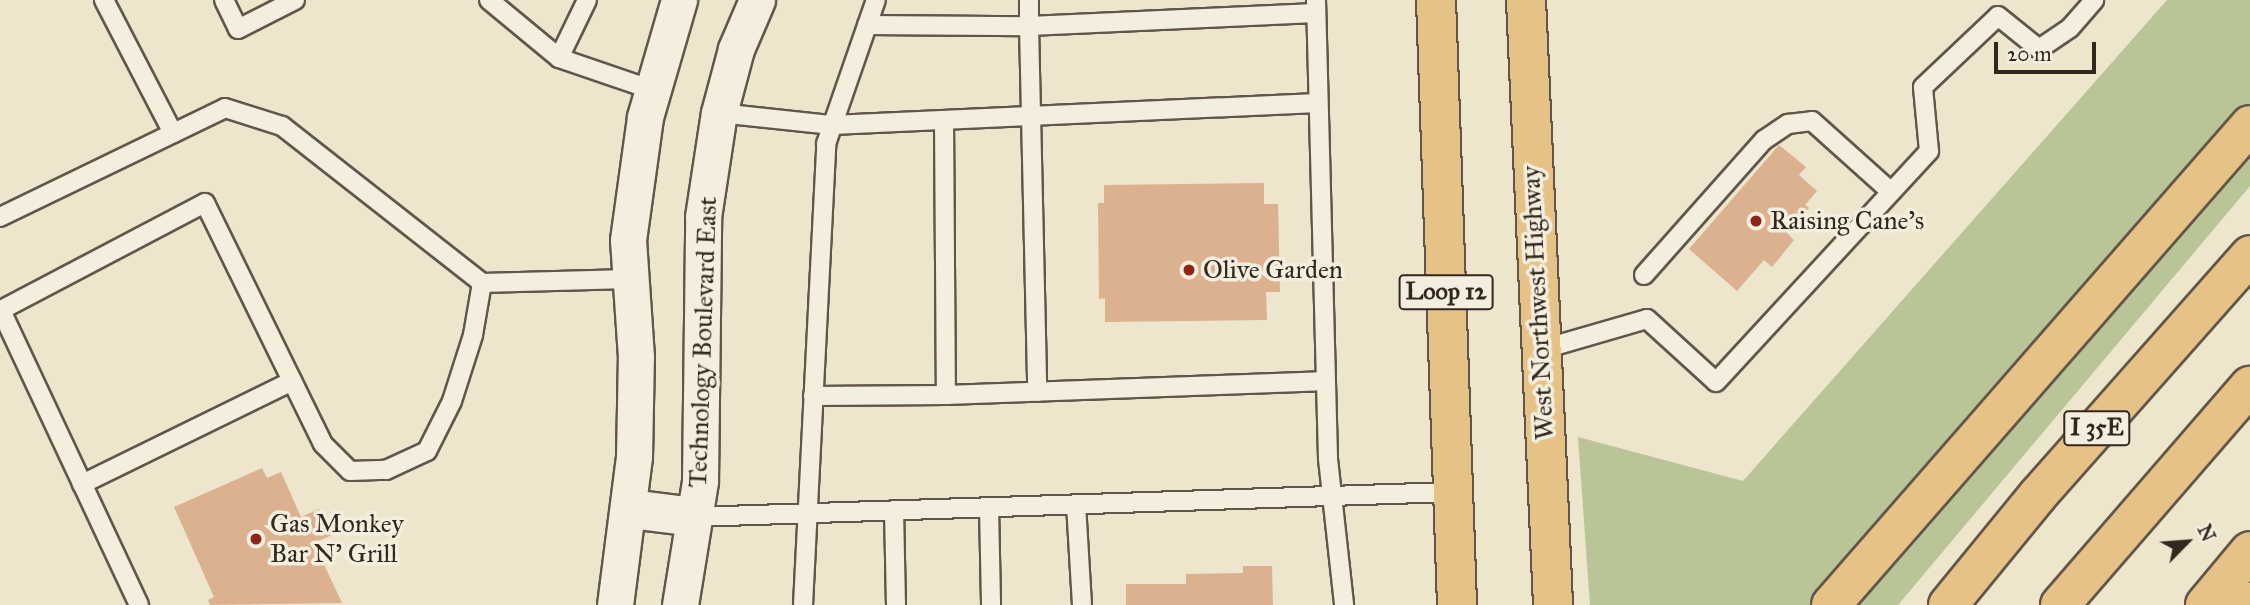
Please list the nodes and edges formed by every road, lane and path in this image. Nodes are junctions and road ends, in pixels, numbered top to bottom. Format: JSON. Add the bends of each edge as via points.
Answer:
{"nodes":[{"id":1,"x":104,"y":0,"type":"edge"},
{"id":2,"x":224,"y":0,"type":"edge"},
{"id":3,"x":295,"y":0,"type":"edge"},
{"id":4,"x":489,"y":0,"type":"edge"},
{"id":5,"x":587,"y":0,"type":"edge"},
{"id":6,"x":679,"y":0,"type":"edge"},
{"id":7,"x":757,"y":0,"type":"edge"},
{"id":8,"x":876,"y":0,"type":"edge"},
{"id":9,"x":1028,"y":0,"type":"edge"},
{"id":10,"x":1436,"y":0,"type":"edge"},
{"id":11,"x":1526,"y":0,"type":"edge"},
{"id":12,"x":2094,"y":0,"type":"edge"},
{"id":13,"x":1316,"y":7,"type":"edge"},
{"id":14,"x":1997,"y":8,"type":"edge"},
{"id":15,"x":867,"y":25,"type":"junction"},
{"id":16,"x":1029,"y":26,"type":"junction"},
{"id":17,"x":559,"y":58,"type":"junction"},
{"id":18,"x":653,"y":90,"type":"junction"},
{"id":19,"x":1318,"y":103,"type":"junction"},
{"id":20,"x":719,"y":113,"type":"junction"},
{"id":21,"x":1031,"y":116,"type":"junction"},
{"id":22,"x":944,"y":120,"type":"junction"},
{"id":23,"x":832,"y":125,"type":"junction"},
{"id":24,"x":2250,"y":125,"type":"edge"},
{"id":25,"x":173,"y":133,"type":"junction"},
{"id":26,"x":1891,"y":192,"type":"junction"},
{"id":27,"x":0,"y":217,"type":"edge"},
{"id":28,"x":2250,"y":255,"type":"edge"},
{"id":29,"x":1644,"y":275,"type":"dead end"},
{"id":30,"x":629,"y":279,"type":"junction"},
{"id":31,"x":482,"y":283,"type":"junction"},
{"id":32,"x":1,"y":311,"type":"edge"},
{"id":33,"x":1540,"y":350,"type":"junction"},
{"id":34,"x":292,"y":381,"type":"junction"},
{"id":35,"x":1326,"y":381,"type":"junction"},
{"id":36,"x":2250,"y":386,"type":"edge"},
{"id":37,"x":1037,"y":392,"type":"junction"},
{"id":38,"x":946,"y":395,"type":"junction"},
{"id":39,"x":813,"y":396,"type":"junction"},
{"id":40,"x":82,"y":484,"type":"junction"},
{"id":41,"x":1452,"y":492,"type":"junction"},
{"id":42,"x":1334,"y":496,"type":"junction"},
{"id":43,"x":1076,"y":504,"type":"junction"},
{"id":44,"x":989,"y":507,"type":"junction"},
{"id":45,"x":630,"y":509,"type":"junction"},
{"id":46,"x":894,"y":510,"type":"junction"},
{"id":47,"x":810,"y":513,"type":"junction"},
{"id":48,"x":694,"y":517,"type":"junction"},
{"id":49,"x":2250,"y":551,"type":"edge"},
{"id":50,"x":139,"y":605,"type":"edge"},
{"id":51,"x":615,"y":605,"type":"edge"},
{"id":52,"x":680,"y":605,"type":"edge"},
{"id":53,"x":803,"y":605,"type":"edge"},
{"id":54,"x":896,"y":605,"type":"edge"},
{"id":55,"x":991,"y":605,"type":"edge"},
{"id":56,"x":1082,"y":605,"type":"edge"},
{"id":57,"x":1345,"y":605,"type":"edge"},
{"id":58,"x":1457,"y":605,"type":"edge"},
{"id":59,"x":1553,"y":605,"type":"edge"},
{"id":60,"x":1831,"y":605,"type":"edge"},
{"id":61,"x":1948,"y":605,"type":"edge"},
{"id":62,"x":2060,"y":605,"type":"edge"},
{"id":63,"x":2205,"y":605,"type":"edge"}],
"edges":[{"from":1,"to":25,"type":"lane"},
{"from":2,"to":3,"type":"lane","via":[[238,29]]},
{"from":4,"to":17,"type":"lane"},
{"from":5,"to":17,"type":"lane"},
{"from":6,"to":18,"type":"street"},
{"from":7,"to":20,"type":"street","name":"Technology Boulevard East","via":[[736,49]]},
{"from":8,"to":15,"type":"lane"},
{"from":9,"to":16,"type":"lane"},
{"from":10,"to":41,"type":"main road","number":"Loop 12"},
{"from":11,"to":33,"type":"main road","name":"West Northwest Highway"},
{"from":12,"to":14,"type":"lane","via":[[2070,28],[2039,49]]},
{"from":13,"to":16,"type":"lane"},
{"from":13,"to":19,"type":"lane"},
{"from":14,"to":26,"type":"lane","via":[[1923,87],[1929,151]]},
{"from":15,"to":16,"type":"lane"},
{"from":15,"to":23,"type":"lane"},
{"from":16,"to":21,"type":"lane"},
{"from":17,"to":18,"type":"lane","via":[[612,80]]},
{"from":18,"to":30,"type":"street","via":[[628,240]]},
{"from":19,"to":21,"type":"lane"},
{"from":19,"to":35,"type":"lane"},
{"from":20,"to":23,"type":"lane"},
{"from":20,"to":48,"type":"street","name":"Technology Boulevard East","via":[[703,218],[700,481]]},
{"from":21,"to":22,"type":"lane"},
{"from":21,"to":37,"type":"lane"},
{"from":22,"to":23,"type":"lane"},
{"from":22,"to":38,"type":"lane"},
{"from":23,"to":39,"type":"lane","via":[[826,144]]},
{"from":24,"to":60,"type":"main road"},
{"from":25,"to":27,"type":"lane"},
{"from":25,"to":31,"type":"lane","via":[[225,108],[282,126]]},
{"from":26,"to":29,"type":"lane","via":[[1812,121],[1788,124],[1764,141]]},
{"from":26,"to":33,"type":"lane","via":[[1716,382],[1647,318]]},
{"from":28,"to":61,"type":"main road","number":"I 35E","via":[[2038,495]]},
{"from":30,"to":31,"type":"lane"},
{"from":30,"to":45,"type":"street","via":[[636,357]]},
{"from":31,"to":34,"type":"lane","via":[[465,361],[427,451],[386,470],[350,471],[323,444]]},
{"from":32,"to":34,"type":"lane","via":[[205,203]]},
{"from":32,"to":40,"type":"lane"},
{"from":33,"to":59,"type":"main road","name":"West Northwest Highway"},
{"from":34,"to":40,"type":"lane"},
{"from":35,"to":37,"type":"lane"},
{"from":35,"to":42,"type":"lane"},
{"from":36,"to":62,"type":"main road"},
{"from":37,"to":38,"type":"lane"},
{"from":38,"to":39,"type":"lane"},
{"from":39,"to":47,"type":"lane"},
{"from":40,"to":50,"type":"lane"},
{"from":41,"to":42,"type":"lane"},
{"from":41,"to":58,"type":"main road","number":"Loop 12"},
{"from":42,"to":43,"type":"lane"},
{"from":42,"to":57,"type":"lane"},
{"from":43,"to":44,"type":"lane"},
{"from":43,"to":56,"type":"lane"},
{"from":44,"to":46,"type":"lane"},
{"from":44,"to":55,"type":"lane"},
{"from":45,"to":48,"type":"street"},
{"from":45,"to":51,"type":"street"},
{"from":46,"to":47,"type":"lane"},
{"from":46,"to":54,"type":"lane"},
{"from":47,"to":48,"type":"lane"},
{"from":47,"to":53,"type":"lane"},
{"from":48,"to":52,"type":"street","name":"Technology Boulevard East"},
{"from":49,"to":63,"type":"main road"}]}
